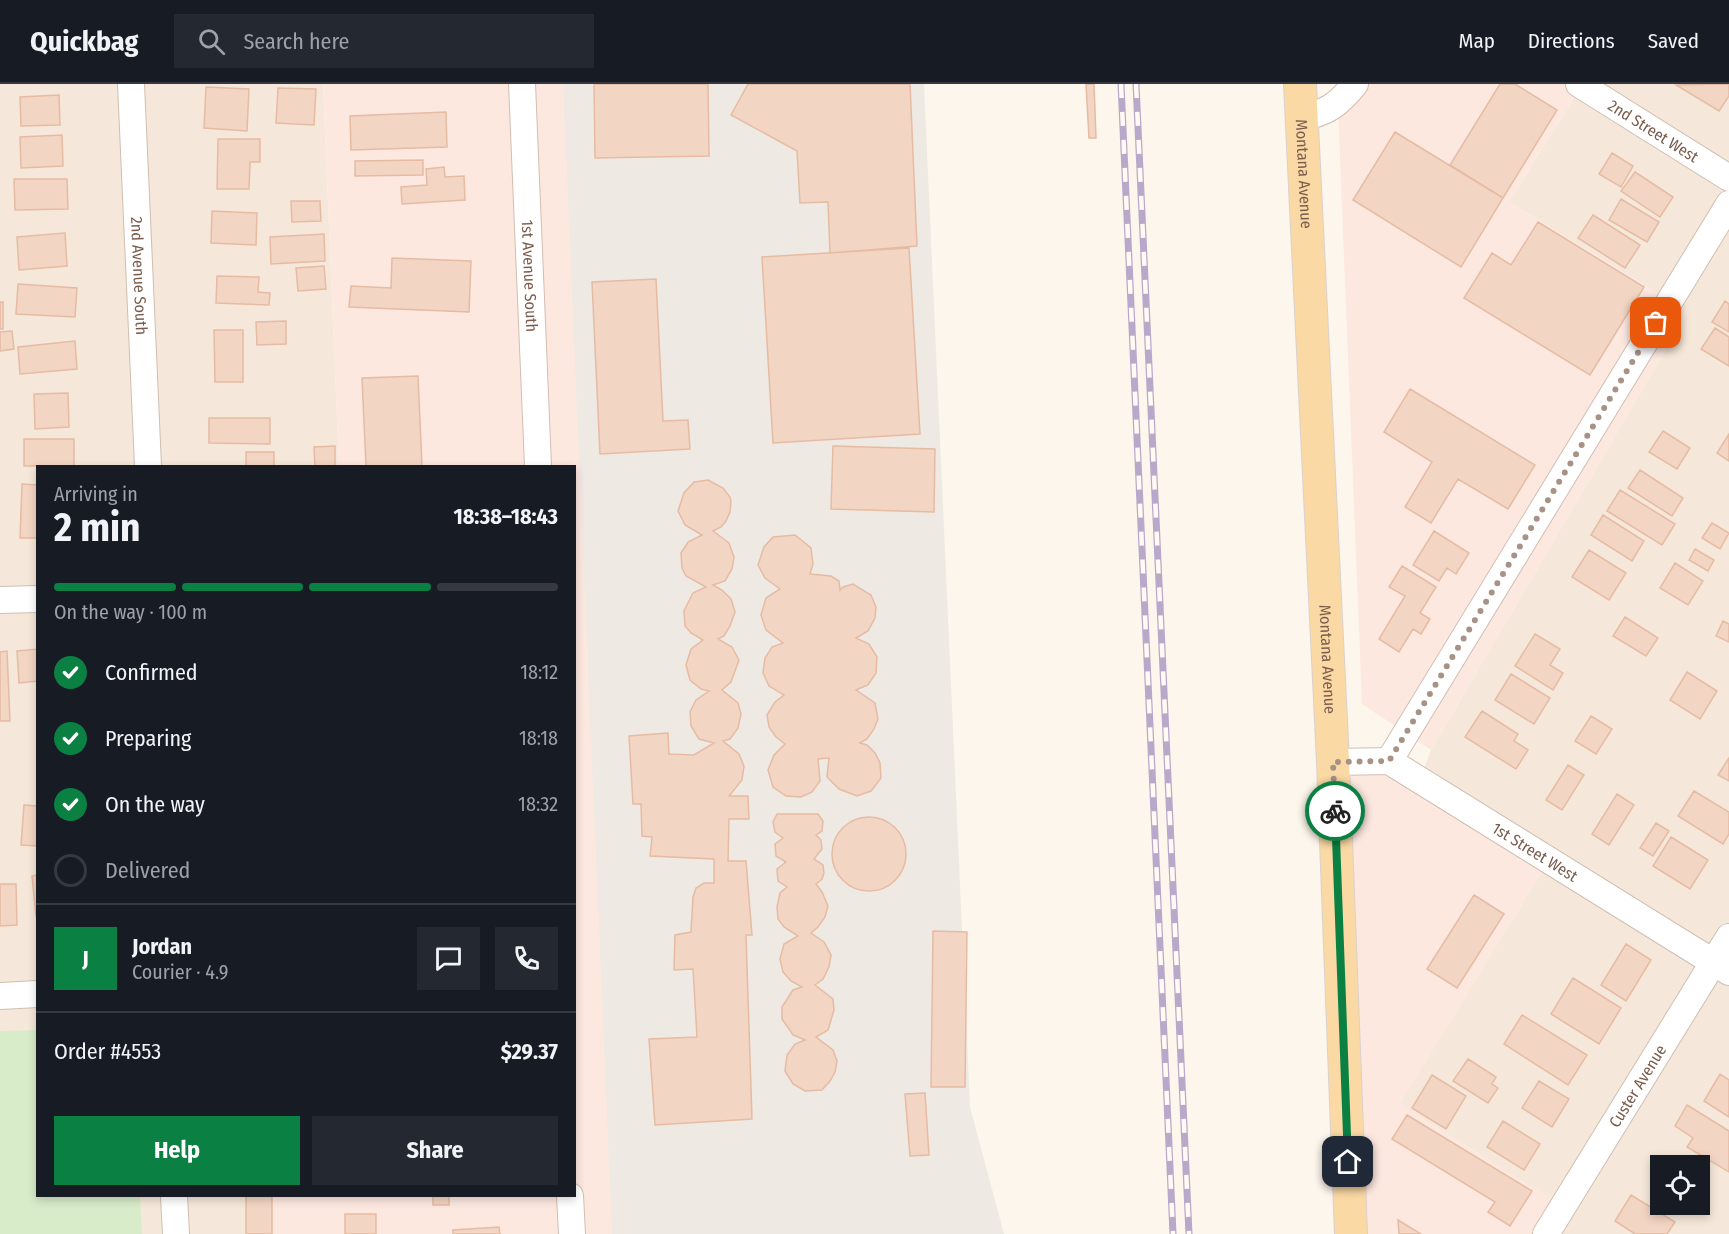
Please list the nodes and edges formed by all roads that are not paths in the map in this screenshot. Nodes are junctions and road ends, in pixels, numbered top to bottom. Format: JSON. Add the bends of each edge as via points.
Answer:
{"nodes":[{"id":1,"x":131,"y":84,"type":"edge"},
{"id":2,"x":522,"y":84,"type":"edge"},
{"id":3,"x":1299,"y":84,"type":"edge"},
{"id":4,"x":1355,"y":84,"type":"edge"},
{"id":5,"x":1579,"y":84,"type":"edge"},
{"id":6,"x":1301,"y":117,"type":"junction"},
{"id":7,"x":1729,"y":178,"type":"edge"},
{"id":8,"x":1729,"y":204,"type":"edge"},
{"id":9,"x":148,"y":465,"type":"edge"},
{"id":10,"x":538,"y":465,"type":"edge"},
{"id":11,"x":36,"y":599,"type":"edge"},
{"id":12,"x":0,"y":600,"type":"edge"},
{"id":13,"x":1389,"y":761,"type":"junction"},
{"id":14,"x":1333,"y":762,"type":"junction"},
{"id":15,"x":1729,"y":937,"type":"edge"},
{"id":16,"x":1721,"y":967,"type":"edge"},
{"id":17,"x":36,"y":994,"type":"edge"},
{"id":18,"x":0,"y":996,"type":"edge"},
{"id":19,"x":174,"y":1197,"type":"edge"},
{"id":20,"x":570,"y":1197,"type":"edge"},
{"id":21,"x":176,"y":1234,"type":"edge"},
{"id":22,"x":572,"y":1234,"type":"edge"},
{"id":23,"x":1351,"y":1234,"type":"edge"},
{"id":24,"x":1546,"y":1234,"type":"edge"}],
"edges":[{"from":1,"to":9,"type":"street","name":"2nd Avenue South"},
{"from":2,"to":10,"type":"street","name":"1st Avenue South"},
{"from":3,"to":6,"type":"main road","name":"Montana Avenue"},
{"from":4,"to":6,"type":"street","via":[[1328,110]]},
{"from":5,"to":7,"type":"street","name":"2nd Street West"},
{"from":6,"to":14,"type":"main road","name":"Montana Avenue"},
{"from":8,"to":13,"type":"street"},
{"from":11,"to":12,"type":"street"},
{"from":13,"to":14,"type":"street"},
{"from":13,"to":16,"type":"street","name":"1st Street West"},
{"from":14,"to":23,"type":"main road","name":"Montana Avenue"},
{"from":15,"to":16,"type":"street","name":"Custer Avenue"},
{"from":16,"to":24,"type":"street","name":"Custer Avenue"},
{"from":17,"to":18,"type":"street"},
{"from":19,"to":21,"type":"street"},
{"from":20,"to":22,"type":"street"}]}
